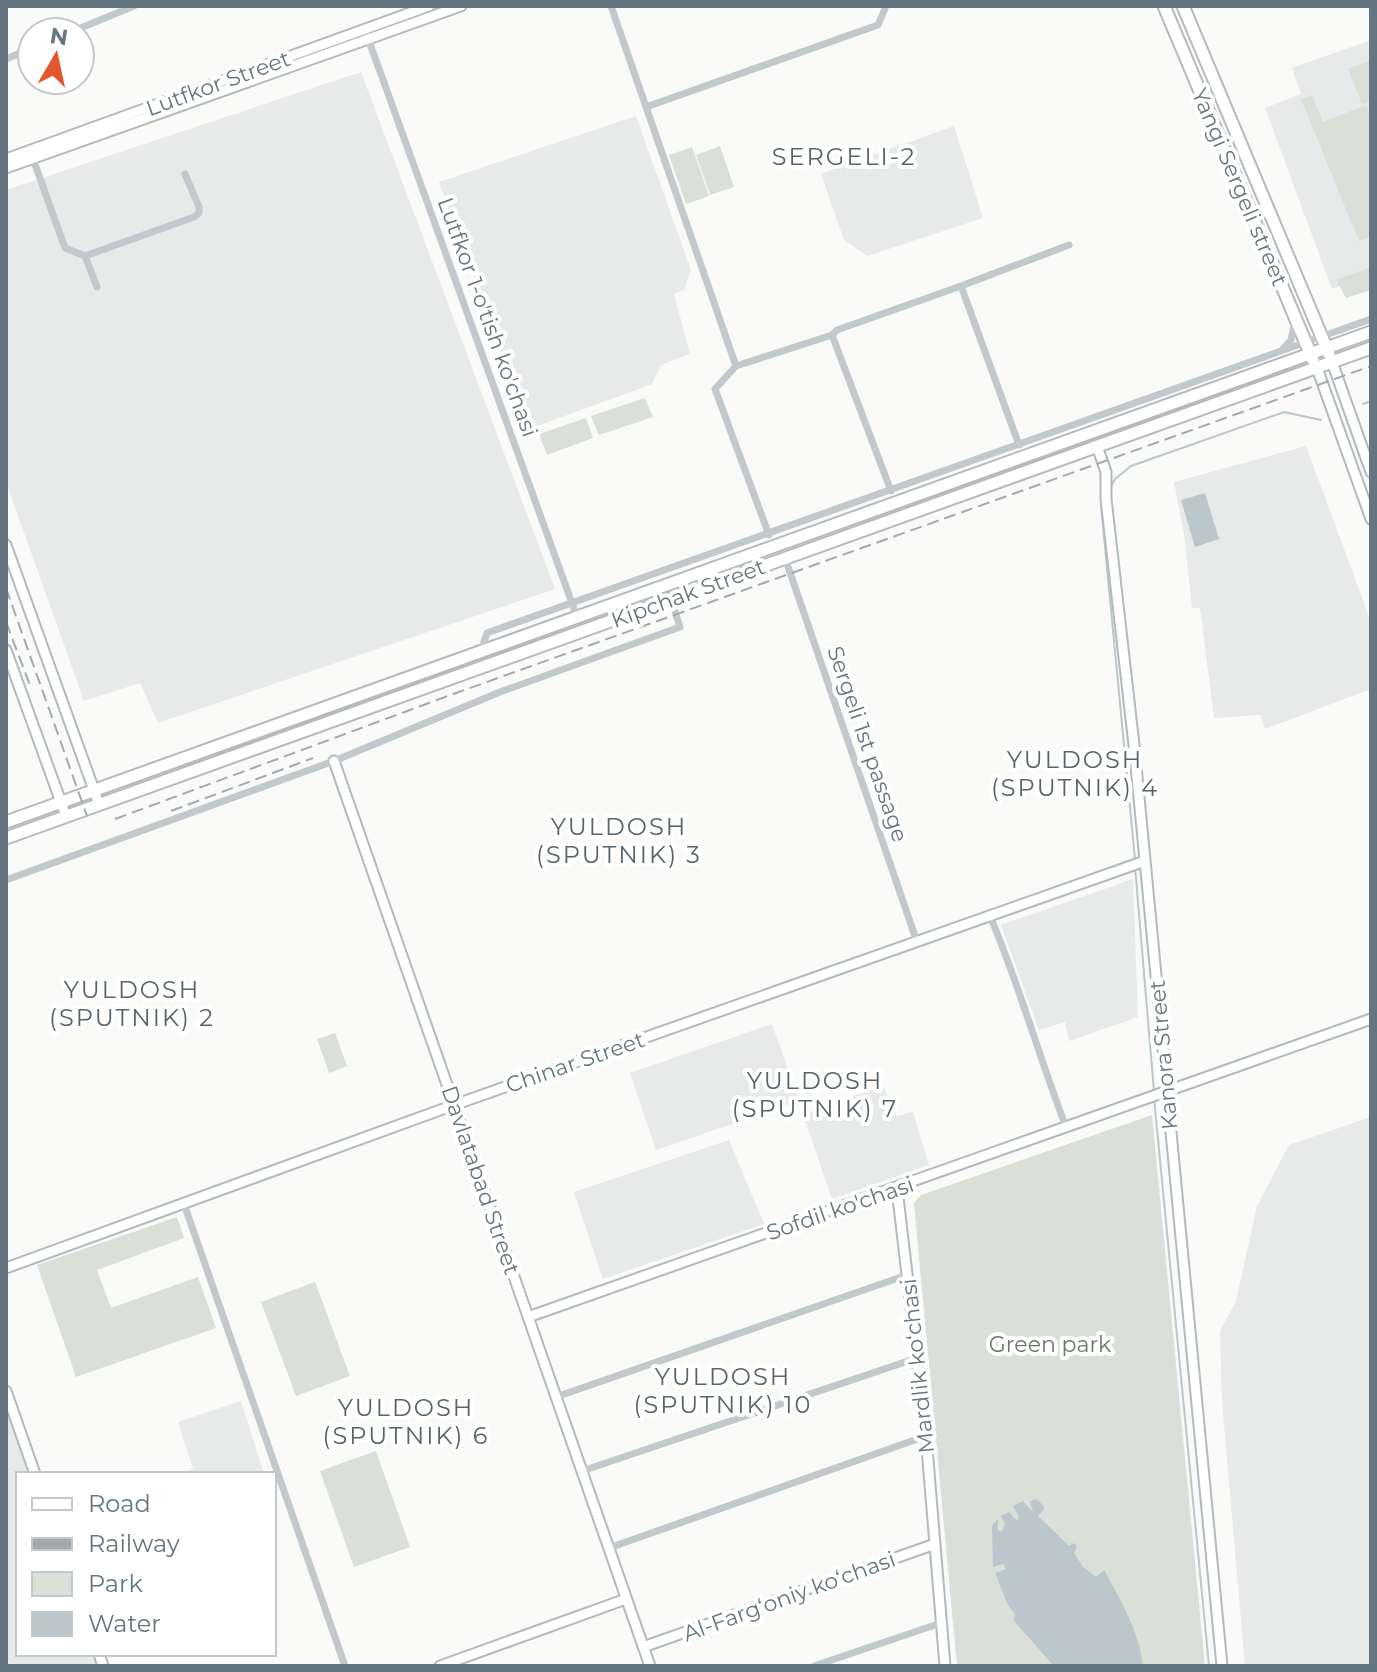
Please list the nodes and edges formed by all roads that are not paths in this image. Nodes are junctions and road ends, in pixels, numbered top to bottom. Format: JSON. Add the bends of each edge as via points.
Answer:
{"nodes":[{"id":1,"x":134,"y":6,"type":"edge"},
{"id":2,"x":429,"y":6,"type":"edge"},
{"id":3,"x":461,"y":6,"type":"edge"},
{"id":4,"x":611,"y":6,"type":"edge"},
{"id":5,"x":886,"y":6,"type":"edge"},
{"id":6,"x":1164,"y":6,"type":"edge"},
{"id":7,"x":1183,"y":6,"type":"edge"},
{"id":8,"x":96,"y":22,"type":"edge"},
{"id":9,"x":366,"y":34,"type":"junction"},
{"id":10,"x":646,"y":107,"type":"junction"},
{"id":11,"x":31,"y":154,"type":"junction"},
{"id":12,"x":6,"y":159,"type":"edge"},
{"id":13,"x":6,"y":168,"type":"edge"},
{"id":14,"x":185,"y":174,"type":"dead end"},
{"id":15,"x":1069,"y":245,"type":"dead end"},
{"id":16,"x":85,"y":256,"type":"junction"},
{"id":17,"x":961,"y":286,"type":"junction"},
{"id":18,"x":97,"y":287,"type":"dead end"},
{"id":19,"x":1310,"y":311,"type":"junction"},
{"id":20,"x":1295,"y":316,"type":"junction"},
{"id":21,"x":1371,"y":319,"type":"edge"},
{"id":22,"x":1341,"y":330,"type":"junction"},
{"id":23,"x":1371,"y":332,"type":"edge"},
{"id":24,"x":832,"y":335,"type":"junction"},
{"id":25,"x":1324,"y":342,"type":"junction"},
{"id":26,"x":1308,"y":348,"type":"junction"},
{"id":27,"x":1371,"y":348,"type":"edge"},
{"id":28,"x":1281,"y":351,"type":"junction"},
{"id":29,"x":1332,"y":362,"type":"junction"},
{"id":30,"x":736,"y":366,"type":"junction"},
{"id":31,"x":1317,"y":368,"type":"junction"},
{"id":32,"x":1345,"y":399,"type":"junction"},
{"id":33,"x":1330,"y":405,"type":"junction"},
{"id":34,"x":1124,"y":420,"type":"junction"},
{"id":35,"x":1129,"y":435,"type":"junction"},
{"id":36,"x":1019,"y":445,"type":"junction"},
{"id":37,"x":1097,"y":446,"type":"junction"},
{"id":38,"x":1371,"y":472,"type":"edge"},
{"id":39,"x":891,"y":491,"type":"junction"},
{"id":40,"x":1371,"y":519,"type":"edge"},
{"id":41,"x":769,"y":535,"type":"junction"},
{"id":42,"x":6,"y":545,"type":"edge"},
{"id":43,"x":785,"y":558,"type":"junction"},
{"id":44,"x":694,"y":575,"type":"junction"},
{"id":45,"x":699,"y":589,"type":"junction"},
{"id":46,"x":671,"y":599,"type":"junction"},
{"id":47,"x":572,"y":604,"type":"junction"},
{"id":48,"x":577,"y":617,"type":"junction"},
{"id":49,"x":6,"y":650,"type":"edge"},
{"id":50,"x":481,"y":651,"type":"junction"},
{"id":51,"x":486,"y":665,"type":"junction"},
{"id":52,"x":244,"y":736,"type":"junction"},
{"id":53,"x":250,"y":750,"type":"junction"},
{"id":54,"x":334,"y":761,"type":"junction"},
{"id":55,"x":93,"y":790,"type":"junction"},
{"id":56,"x":61,"y":802,"type":"junction"},
{"id":57,"x":99,"y":804,"type":"junction"},
{"id":58,"x":66,"y":816,"type":"junction"},
{"id":59,"x":6,"y":822,"type":"edge"},
{"id":60,"x":6,"y":838,"type":"edge"},
{"id":61,"x":1138,"y":863,"type":"junction"},
{"id":62,"x":6,"y":880,"type":"edge"},
{"id":63,"x":990,"y":916,"type":"junction"},
{"id":64,"x":917,"y":942,"type":"junction"},
{"id":65,"x":1371,"y":1019,"type":"edge"},
{"id":66,"x":1158,"y":1093,"type":"junction"},
{"id":67,"x":454,"y":1105,"type":"junction"},
{"id":68,"x":1066,"y":1127,"type":"junction"},
{"id":69,"x":897,"y":1189,"type":"junction"},
{"id":70,"x":184,"y":1204,"type":"junction"},
{"id":71,"x":6,"y":1268,"type":"edge"},
{"id":72,"x":907,"y":1275,"type":"junction"},
{"id":73,"x":528,"y":1317,"type":"junction"},
{"id":74,"x":917,"y":1358,"type":"junction"},
{"id":75,"x":6,"y":1391,"type":"edge"},
{"id":76,"x":556,"y":1397,"type":"junction"},
{"id":77,"x":926,"y":1436,"type":"junction"},
{"id":78,"x":582,"y":1471,"type":"junction"},
{"id":79,"x":34,"y":1472,"type":"edge"},
{"id":80,"x":935,"y":1544,"type":"junction"},
{"id":81,"x":609,"y":1548,"type":"junction"},
{"id":82,"x":626,"y":1599,"type":"junction"},
{"id":83,"x":941,"y":1623,"type":"junction"},
{"id":84,"x":643,"y":1647,"type":"junction"},
{"id":85,"x":443,"y":1665,"type":"edge"},
{"id":86,"x":345,"y":1666,"type":"edge"},
{"id":87,"x":650,"y":1666,"type":"edge"},
{"id":88,"x":814,"y":1666,"type":"edge"},
{"id":89,"x":945,"y":1666,"type":"edge"},
{"id":90,"x":1222,"y":1666,"type":"edge"}],
"edges":[{"from":1,"to":8,"type":"street"},
{"from":2,"to":9,"type":"street","name":"Lutfkor Street"},
{"from":3,"to":9,"type":"street"},
{"from":4,"to":10,"type":"street"},
{"from":5,"to":10,"type":"street","via":[[878,25]]},
{"from":6,"to":20,"type":"main road","name":"Yangi Sergeli street"},
{"from":7,"to":19,"type":"main road","name":"Yangi Sergeli street"},
{"from":9,"to":11,"type":"street","name":"Lutfkor Street"},
{"from":9,"to":47,"type":"street","name":"Lutfkor 1-o'tish ko'chasi"},
{"from":10,"to":30,"type":"street"},
{"from":11,"to":12,"type":"street","name":"Lutfkor Street"},
{"from":11,"to":13,"type":"street","name":"Lutfkor Street"},
{"from":11,"to":16,"type":"street","via":[[65,248]]},
{"from":14,"to":16,"type":"street","via":[[199,213]]},
{"from":15,"to":17,"type":"street"},
{"from":16,"to":18,"type":"street"},
{"from":17,"to":24,"type":"street"},
{"from":17,"to":36,"type":"street"},
{"from":19,"to":22,"type":"street","via":[[1322,324]]},
{"from":19,"to":25,"type":"main road","name":"Yangi Sergeli street"},
{"from":20,"to":26,"type":"main road","name":"Yangi Sergeli street"},
{"from":20,"to":28,"type":"street","via":[[1291,340]]},
{"from":21,"to":22,"type":"street","name":"Kipchak Street"},
{"from":22,"to":25,"type":"street","name":"Kipchak Street"},
{"from":23,"to":25,"type":"main road","name":"Kipchak Street"},
{"from":24,"to":30,"type":"street"},
{"from":24,"to":39,"type":"street"},
{"from":25,"to":26,"type":"main road","name":"Kipchak Street"},
{"from":25,"to":29,"type":"main road","name":"Yangi Sergeli street"},
{"from":25,"to":31,"type":"main road"},
{"from":26,"to":28,"type":"street","name":"Kipchak Street"},
{"from":26,"to":31,"type":"main road","name":"Yangi Sergeli street"},
{"from":26,"to":34,"type":"main road","name":"Kipchak Street"},
{"from":27,"to":29,"type":"main road","name":"Kipchak Street"},
{"from":28,"to":36,"type":"street","name":"Kipchak Street"},
{"from":29,"to":31,"type":"main road","name":"Kipchak Street"},
{"from":29,"to":32,"type":"street"},
{"from":30,"to":41,"type":"street","via":[[715,389]]},
{"from":31,"to":33,"type":"street"},
{"from":31,"to":35,"type":"main road","name":"Kipchak Street"},
{"from":32,"to":33,"type":"street"},
{"from":32,"to":38,"type":"street"},
{"from":33,"to":40,"type":"street"},
{"from":34,"to":35,"type":"main road"},
{"from":34,"to":44,"type":"main road","name":"Kipchak Street"},
{"from":35,"to":37,"type":"main road","name":"Kipchak Street"},
{"from":36,"to":39,"type":"street","name":"Kipchak Street"},
{"from":37,"to":43,"type":"main road","name":"Kipchak Street"},
{"from":37,"to":61,"type":"street","name":"Kanora Street","via":[[1106,472]]},
{"from":39,"to":41,"type":"street","name":"Kipchak Street"},
{"from":41,"to":47,"type":"street","name":"Kipchak Street"},
{"from":42,"to":55,"type":"street"},
{"from":43,"to":45,"type":"main road","name":"Kipchak Street"},
{"from":43,"to":64,"type":"street","name":"Sergeli 1st passage"},
{"from":44,"to":45,"type":"main road"},
{"from":44,"to":48,"type":"main road","name":"Kipchak Street"},
{"from":45,"to":46,"type":"main road","name":"Kipchak Street"},
{"from":46,"to":51,"type":"main road","name":"Kipchak Street"},
{"from":46,"to":54,"type":"street","via":[[680,627],[500,692]]},
{"from":47,"to":48,"type":"street","name":"Lutfkor 1-o'tish ko'chasi"},
{"from":47,"to":50,"type":"street","name":"Kipchak Street","via":[[487,633]]},
{"from":48,"to":50,"type":"main road","name":"Kipchak Street"},
{"from":49,"to":56,"type":"street"},
{"from":50,"to":51,"type":"main road"},
{"from":50,"to":52,"type":"main road","name":"Kipchak Street"},
{"from":51,"to":53,"type":"main road","name":"Kipchak Street"},
{"from":52,"to":53,"type":"main road"},
{"from":52,"to":55,"type":"main road","name":"Kipchak Street"},
{"from":53,"to":57,"type":"main road","name":"Kipchak Street"},
{"from":54,"to":62,"type":"street"},
{"from":54,"to":67,"type":"street","name":"Davlatabad Street"},
{"from":55,"to":56,"type":"main road","name":"Kipchak Street"},
{"from":55,"to":57,"type":"street"},
{"from":56,"to":58,"type":"street"},
{"from":56,"to":59,"type":"main road","name":"Kipchak Street"},
{"from":57,"to":58,"type":"main road","name":"Kipchak Street"},
{"from":58,"to":60,"type":"main road","name":"Kipchak Street"},
{"from":61,"to":63,"type":"street","name":"Chinar Street"},
{"from":61,"to":66,"type":"street","name":"Kanora Street"},
{"from":63,"to":64,"type":"street","name":"Chinar Street"},
{"from":63,"to":68,"type":"street"},
{"from":64,"to":67,"type":"street","name":"Chinar Street"},
{"from":65,"to":66,"type":"street","name":"Sofdil ko'chasi"},
{"from":66,"to":68,"type":"street","name":"Sofdil ko'chasi"},
{"from":66,"to":90,"type":"street","name":"Kanora Street"},
{"from":67,"to":70,"type":"street","name":"Chinar Street"},
{"from":67,"to":73,"type":"street","name":"Davlatabad Street"},
{"from":68,"to":69,"type":"street","name":"Sofdil ko'chasi"},
{"from":69,"to":72,"type":"street","name":"Mardlik ko‘chasi"},
{"from":69,"to":73,"type":"street","name":"Sofdil ko'chasi"},
{"from":70,"to":71,"type":"street","name":"Chinar Street"},
{"from":70,"to":86,"type":"street"},
{"from":72,"to":74,"type":"street","name":"Mardlik ko‘chasi"},
{"from":72,"to":76,"type":"street"},
{"from":73,"to":76,"type":"street","name":"Davlatabad Street"},
{"from":74,"to":77,"type":"street","name":"Mardlik ko‘chasi"},
{"from":74,"to":78,"type":"street"},
{"from":75,"to":79,"type":"street"},
{"from":76,"to":78,"type":"street","name":"Davlatabad Street"},
{"from":77,"to":80,"type":"street","name":"Mardlik ko‘chasi"},
{"from":77,"to":81,"type":"street"},
{"from":78,"to":81,"type":"street","name":"Davlatabad Street"},
{"from":80,"to":83,"type":"street","name":"Mardlik ko‘chasi"},
{"from":80,"to":84,"type":"street","name":"Al-Farg‘oniy ko‘chasi"},
{"from":81,"to":82,"type":"street","name":"Davlatabad Street"},
{"from":82,"to":84,"type":"street","name":"Davlatabad Street"},
{"from":82,"to":85,"type":"street"},
{"from":83,"to":88,"type":"street"},
{"from":83,"to":89,"type":"street","name":"Mardlik ko‘chasi"},
{"from":84,"to":87,"type":"street"}]}
